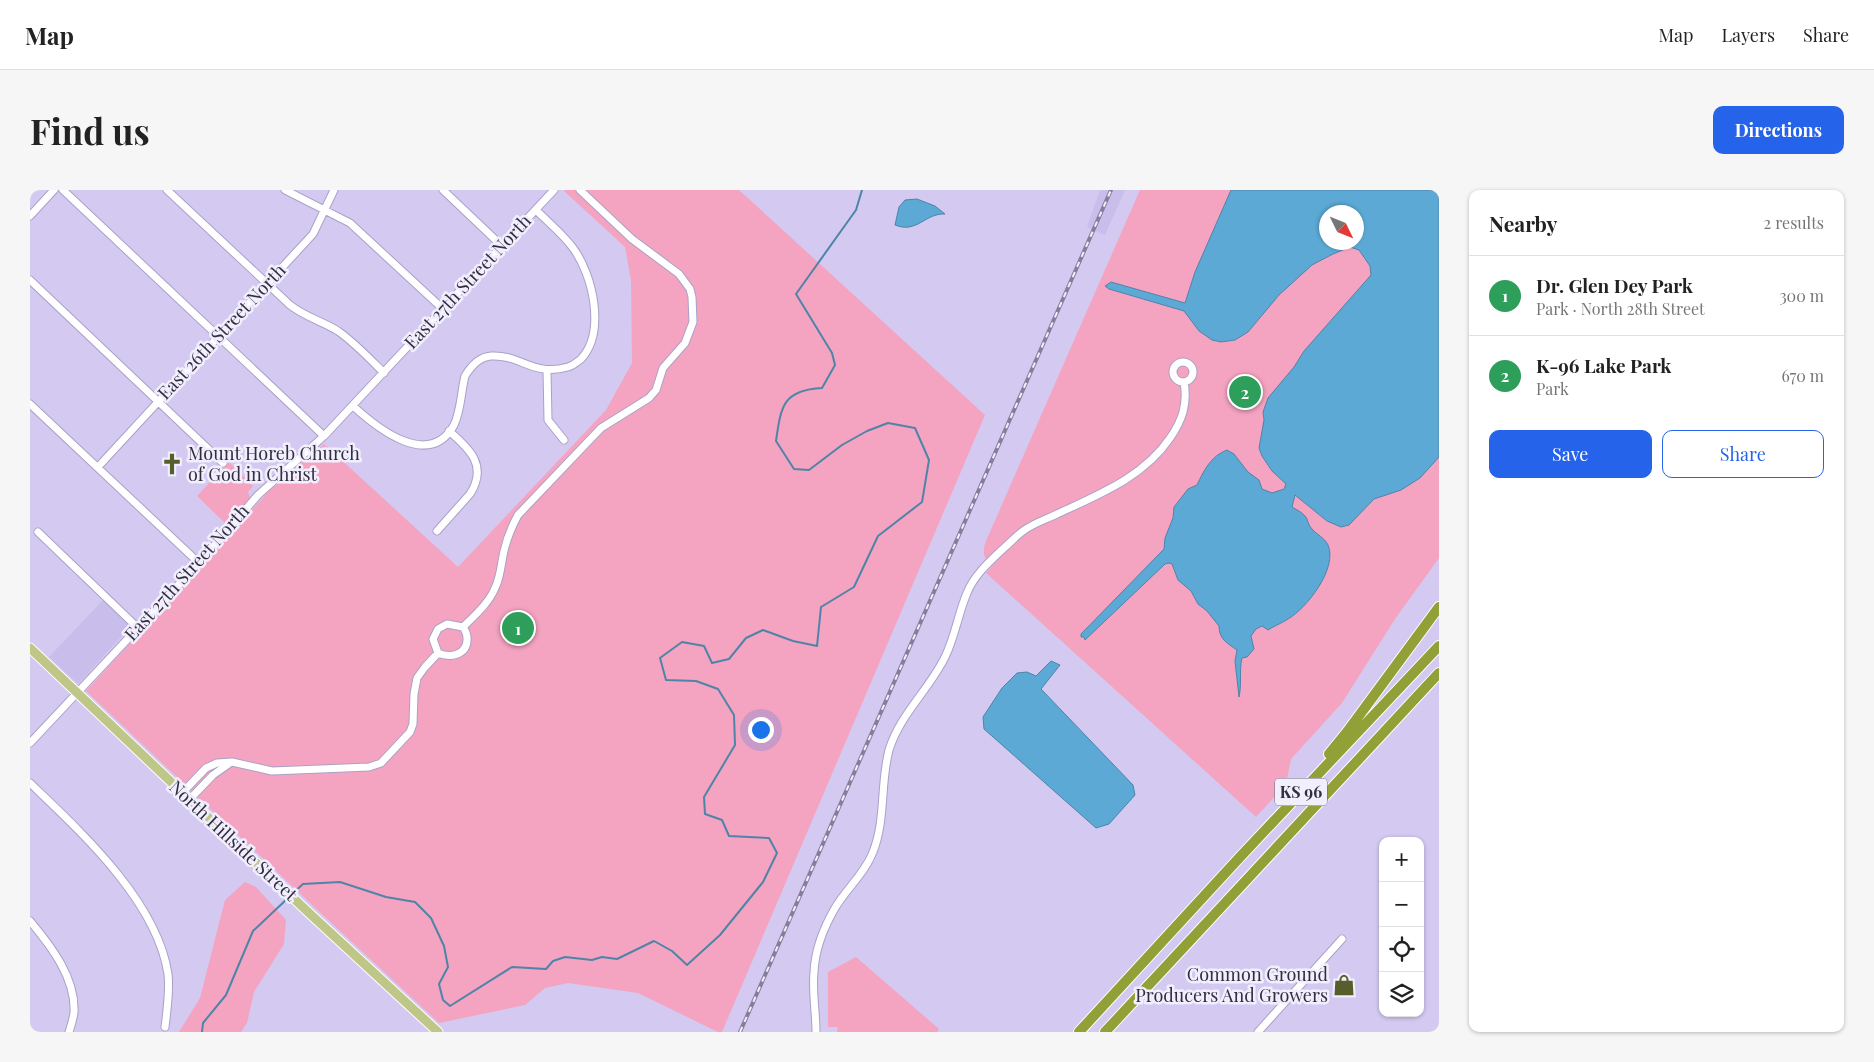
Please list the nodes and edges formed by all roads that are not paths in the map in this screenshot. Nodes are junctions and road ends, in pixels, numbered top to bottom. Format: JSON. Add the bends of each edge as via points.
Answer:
{"nodes":[{"id":1,"x":54,"y":190,"type":"edge"},
{"id":2,"x":63,"y":190,"type":"edge"},
{"id":3,"x":168,"y":190,"type":"edge"},
{"id":4,"x":286,"y":190,"type":"edge"},
{"id":5,"x":334,"y":190,"type":"edge"},
{"id":6,"x":443,"y":190,"type":"edge"},
{"id":7,"x":554,"y":190,"type":"edge"},
{"id":8,"x":580,"y":190,"type":"edge"},
{"id":9,"x":324,"y":210,"type":"junction"},
{"id":10,"x":536,"y":210,"type":"junction"},
{"id":11,"x":30,"y":216,"type":"edge"},
{"id":12,"x":502,"y":246,"type":"junction"},
{"id":13,"x":30,"y":280,"type":"edge"},
{"id":14,"x":267,"y":284,"type":"junction"},
{"id":15,"x":443,"y":309,"type":"junction"},
{"id":16,"x":218,"y":337,"type":"junction"},
{"id":17,"x":547,"y":370,"type":"junction"},
{"id":18,"x":384,"y":373,"type":"junction"},
{"id":19,"x":1184,"y":382,"type":"dead end"},
{"id":20,"x":158,"y":402,"type":"junction"},
{"id":21,"x":30,"y":404,"type":"edge"},
{"id":22,"x":353,"y":406,"type":"junction"},
{"id":23,"x":450,"y":431,"type":"junction"},
{"id":24,"x":324,"y":436,"type":"junction"},
{"id":25,"x":564,"y":440,"type":"dead end"},
{"id":26,"x":223,"y":462,"type":"dead end"},
{"id":27,"x":98,"y":466,"type":"junction"},
{"id":28,"x":437,"y":531,"type":"dead end"},
{"id":29,"x":38,"y":532,"type":"dead end"},
{"id":30,"x":199,"y":563,"type":"junction"},
{"id":31,"x":1439,"y":607,"type":"edge"},
{"id":32,"x":464,"y":627,"type":"junction"},
{"id":33,"x":138,"y":628,"type":"junction"},
{"id":34,"x":1439,"y":646,"type":"edge"},
{"id":35,"x":30,"y":648,"type":"edge"},
{"id":36,"x":438,"y":653,"type":"junction"},
{"id":37,"x":1439,"y":674,"type":"edge"},
{"id":38,"x":77,"y":693,"type":"junction"},
{"id":39,"x":30,"y":743,"type":"edge"},
{"id":40,"x":232,"y":762,"type":"junction"},
{"id":41,"x":30,"y":783,"type":"edge"},
{"id":42,"x":182,"y":793,"type":"junction"},
{"id":43,"x":190,"y":800,"type":"junction"},
{"id":44,"x":1293,"y":801,"type":"junction"},
{"id":45,"x":30,"y":922,"type":"edge"},
{"id":46,"x":1342,"y":939,"type":"dead end"},
{"id":47,"x":166,"y":1027,"type":"dead end"},
{"id":48,"x":69,"y":1032,"type":"edge"},
{"id":49,"x":438,"y":1032,"type":"edge"},
{"id":50,"x":816,"y":1032,"type":"edge"},
{"id":51,"x":1079,"y":1032,"type":"edge"},
{"id":52,"x":1105,"y":1032,"type":"edge"},
{"id":53,"x":1258,"y":1032,"type":"edge"}],
"edges":[{"from":1,"to":11,"type":"street"},
{"from":2,"to":16,"type":"street"},
{"from":3,"to":14,"type":"street"},
{"from":4,"to":9,"type":"street"},
{"from":5,"to":9,"type":"street","name":"East 26th Street North"},
{"from":6,"to":12,"type":"street"},
{"from":7,"to":10,"type":"street","name":"East 27th Street North"},
{"from":8,"to":32,"type":"street","via":[[632,239],[671,266],[685,281],[693,305],[690,333],[663,368],[656,390],[649,398],[601,428],[518,515],[511,529],[495,589]]},
{"from":9,"to":14,"type":"street","name":"East 26th Street North","via":[[312,234]]},
{"from":9,"to":15,"type":"street","via":[[350,223],[366,236]]},
{"from":10,"to":12,"type":"street","name":"East 27th Street North"},
{"from":10,"to":17,"type":"street","via":[[580,259],[595,312],[591,343],[584,356],[573,366]]},
{"from":12,"to":15,"type":"street","name":"East 27th Street North"},
{"from":13,"to":20,"type":"street"},
{"from":14,"to":16,"type":"street","name":"East 26th Street North"},
{"from":14,"to":18,"type":"street","via":[[301,314],[336,330]]},
{"from":15,"to":18,"type":"street","name":"East 27th Street North"},
{"from":16,"to":20,"type":"street","name":"East 26th Street North"},
{"from":16,"to":24,"type":"street"},
{"from":17,"to":23,"type":"street","via":[[499,356],[481,359],[469,369],[456,421]]},
{"from":17,"to":25,"type":"street","via":[[548,420]]},
{"from":18,"to":22,"type":"street","name":"East 27th Street North"},
{"from":19,"to":50,"type":"street","via":[[1185,410],[1180,424],[1147,465],[1112,488],[1023,531],[977,576],[967,591],[946,656],[903,719],[890,746],[884,770],[882,823],[873,852],[825,928],[814,972]]},
{"from":20,"to":26,"type":"street"},
{"from":20,"to":27,"type":"street","name":"East 26th Street North"},
{"from":21,"to":27,"type":"street"},
{"from":22,"to":23,"type":"street","via":[[386,433],[408,442],[435,443]]},
{"from":22,"to":24,"type":"street","name":"East 27th Street North"},
{"from":23,"to":28,"type":"street","via":[[470,450],[478,474],[470,494]]},
{"from":24,"to":30,"type":"street","name":"East 27th Street North","via":[[258,495]]},
{"from":27,"to":30,"type":"street"},
{"from":29,"to":33,"type":"street"},
{"from":30,"to":33,"type":"street","name":"East 27th Street North"},
{"from":31,"to":44,"type":"highway"},
{"from":32,"to":36,"type":"street","via":[[467,639],[460,653],[445,656]]},
{"from":32,"to":36,"type":"street","via":[[447,624],[438,629],[433,639]]},
{"from":33,"to":38,"type":"street","name":"East 27th Street North"},
{"from":34,"to":44,"type":"highway","number":"KS 96"},
{"from":35,"to":38,"type":"main road","name":"North Hillside Street"},
{"from":36,"to":40,"type":"street","via":[[417,678],[410,732],[381,763],[368,767],[272,771]]},
{"from":37,"to":52,"type":"highway","number":"KS 96"},
{"from":38,"to":39,"type":"street","name":"East 27th Street North"},
{"from":38,"to":42,"type":"main road","name":"North Hillside Street"},
{"from":40,"to":42,"type":"street","via":[[206,768]]},
{"from":40,"to":43,"type":"street","via":[[213,775]]},
{"from":41,"to":47,"type":"street","via":[[78,829],[150,920],[168,974]]},
{"from":42,"to":43,"type":"main road","name":"North Hillside Street"},
{"from":43,"to":49,"type":"main road","name":"North Hillside Street"},
{"from":44,"to":51,"type":"highway","number":"KS 96"},
{"from":45,"to":48,"type":"street","via":[[61,964],[72,990],[74,1012]]},
{"from":46,"to":53,"type":"street"}]}
